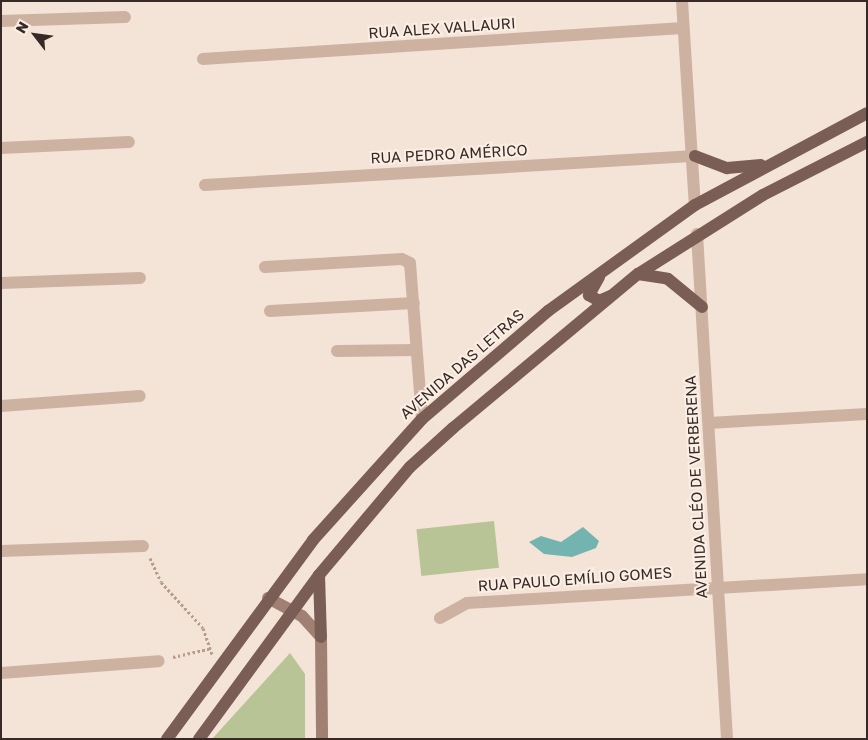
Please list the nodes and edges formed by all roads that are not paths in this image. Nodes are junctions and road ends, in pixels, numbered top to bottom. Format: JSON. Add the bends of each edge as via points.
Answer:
{"nodes":[{"id":1,"x":682,"y":1,"type":"edge"},
{"id":2,"x":126,"y":17,"type":"dead end"},
{"id":3,"x":1,"y":21,"type":"edge"},
{"id":4,"x":683,"y":28,"type":"junction"},
{"id":5,"x":204,"y":59,"type":"dead end"},
{"id":6,"x":867,"y":113,"type":"edge"},
{"id":7,"x":129,"y":142,"type":"dead end"},
{"id":8,"x":867,"y":142,"type":"edge"},
{"id":9,"x":1,"y":148,"type":"edge"},
{"id":10,"x":695,"y":156,"type":"junction"},
{"id":11,"x":766,"y":165,"type":"junction"},
{"id":12,"x":204,"y":185,"type":"dead end"},
{"id":13,"x":695,"y":205,"type":"junction"},
{"id":14,"x":697,"y":234,"type":"junction"},
{"id":15,"x":265,"y":267,"type":"dead end"},
{"id":16,"x":605,"y":269,"type":"junction"},
{"id":17,"x":638,"y":274,"type":"junction"},
{"id":18,"x":140,"y":278,"type":"dead end"},
{"id":19,"x":1,"y":283,"type":"edge"},
{"id":20,"x":618,"y":291,"type":"junction"},
{"id":21,"x":414,"y":303,"type":"junction"},
{"id":22,"x":702,"y":307,"type":"junction"},
{"id":23,"x":270,"y":311,"type":"dead end"},
{"id":24,"x":337,"y":350,"type":"dead end"},
{"id":25,"x":416,"y":350,"type":"junction"},
{"id":26,"x":140,"y":396,"type":"dead end"},
{"id":27,"x":1,"y":406,"type":"edge"},
{"id":28,"x":867,"y":414,"type":"edge"},
{"id":29,"x":422,"y":419,"type":"junction"},
{"id":30,"x":708,"y":422,"type":"junction"},
{"id":31,"x":143,"y":546,"type":"road end"},
{"id":32,"x":1,"y":551,"type":"edge"},
{"id":33,"x":319,"y":575,"type":"junction"},
{"id":34,"x":867,"y":579,"type":"edge"},
{"id":35,"x":717,"y":585,"type":"junction"},
{"id":36,"x":268,"y":598,"type":"junction"},
{"id":37,"x":293,"y":610,"type":"junction"},
{"id":38,"x":440,"y":618,"type":"dead end"},
{"id":39,"x":321,"y":637,"type":"junction"},
{"id":40,"x":158,"y":662,"type":"road end"},
{"id":41,"x":1,"y":673,"type":"edge"},
{"id":42,"x":167,"y":739,"type":"edge"},
{"id":43,"x":199,"y":739,"type":"edge"},
{"id":44,"x":322,"y":739,"type":"edge"},
{"id":45,"x":727,"y":739,"type":"edge"}],
"edges":[{"from":1,"to":4,"type":"street"},
{"from":2,"to":3,"type":"street"},
{"from":4,"to":5,"type":"street","name":"RUA ALEX VALLAURI"},
{"from":4,"to":10,"type":"street"},
{"from":6,"to":11,"type":"main road","name":"AVENIDA DAS LETRAS"},
{"from":7,"to":9,"type":"street"},
{"from":8,"to":14,"type":"main road"},
{"from":10,"to":11,"type":"main road","via":[[727,168]]},
{"from":10,"to":12,"type":"street","name":"RUA PEDRO AMÉRICO"},
{"from":10,"to":13,"type":"street"},
{"from":11,"to":13,"type":"main road","name":"AVENIDA DAS LETRAS"},
{"from":13,"to":16,"type":"main road","name":"AVENIDA DAS LETRAS"},
{"from":14,"to":17,"type":"main road"},
{"from":14,"to":22,"type":"street","name":"AVENIDA CLÉO DE VERBERENA"},
{"from":15,"to":21,"type":"street","via":[[402,258],[412,268]]},
{"from":16,"to":20,"type":"main road","via":[[590,295],[600,301]]},
{"from":16,"to":29,"type":"main road","name":"AVENIDA DAS LETRAS"},
{"from":17,"to":20,"type":"main road"},
{"from":17,"to":22,"type":"main road","via":[[668,279]]},
{"from":18,"to":19,"type":"street"},
{"from":20,"to":33,"type":"main road","via":[[410,467]]},
{"from":21,"to":23,"type":"street"},
{"from":21,"to":25,"type":"street"},
{"from":22,"to":30,"type":"street","name":"AVENIDA CLÉO DE VERBERENA"},
{"from":24,"to":25,"type":"street"},
{"from":25,"to":29,"type":"street"},
{"from":26,"to":27,"type":"street"},
{"from":28,"to":30,"type":"street"},
{"from":29,"to":36,"type":"main road","name":"AVENIDA DAS LETRAS"},
{"from":30,"to":35,"type":"street","name":"AVENIDA CLÉO DE VERBERENA"},
{"from":31,"to":32,"type":"street"},
{"from":33,"to":37,"type":"main road"},
{"from":33,"to":39,"type":"main road"},
{"from":34,"to":35,"type":"street","name":"RUA PAULO EMÍLIO GOMES"},
{"from":35,"to":38,"type":"street","name":"RUA PAULO EMÍLIO GOMES","via":[[467,603]]},
{"from":35,"to":45,"type":"street","name":"AVENIDA CLÉO DE VERBERENA"},
{"from":36,"to":37,"type":"main road"},
{"from":36,"to":42,"type":"main road","name":"AVENIDA DAS LETRAS"},
{"from":37,"to":39,"type":"main road"},
{"from":37,"to":43,"type":"main road"},
{"from":39,"to":44,"type":"main road"},
{"from":40,"to":41,"type":"street"}]}
